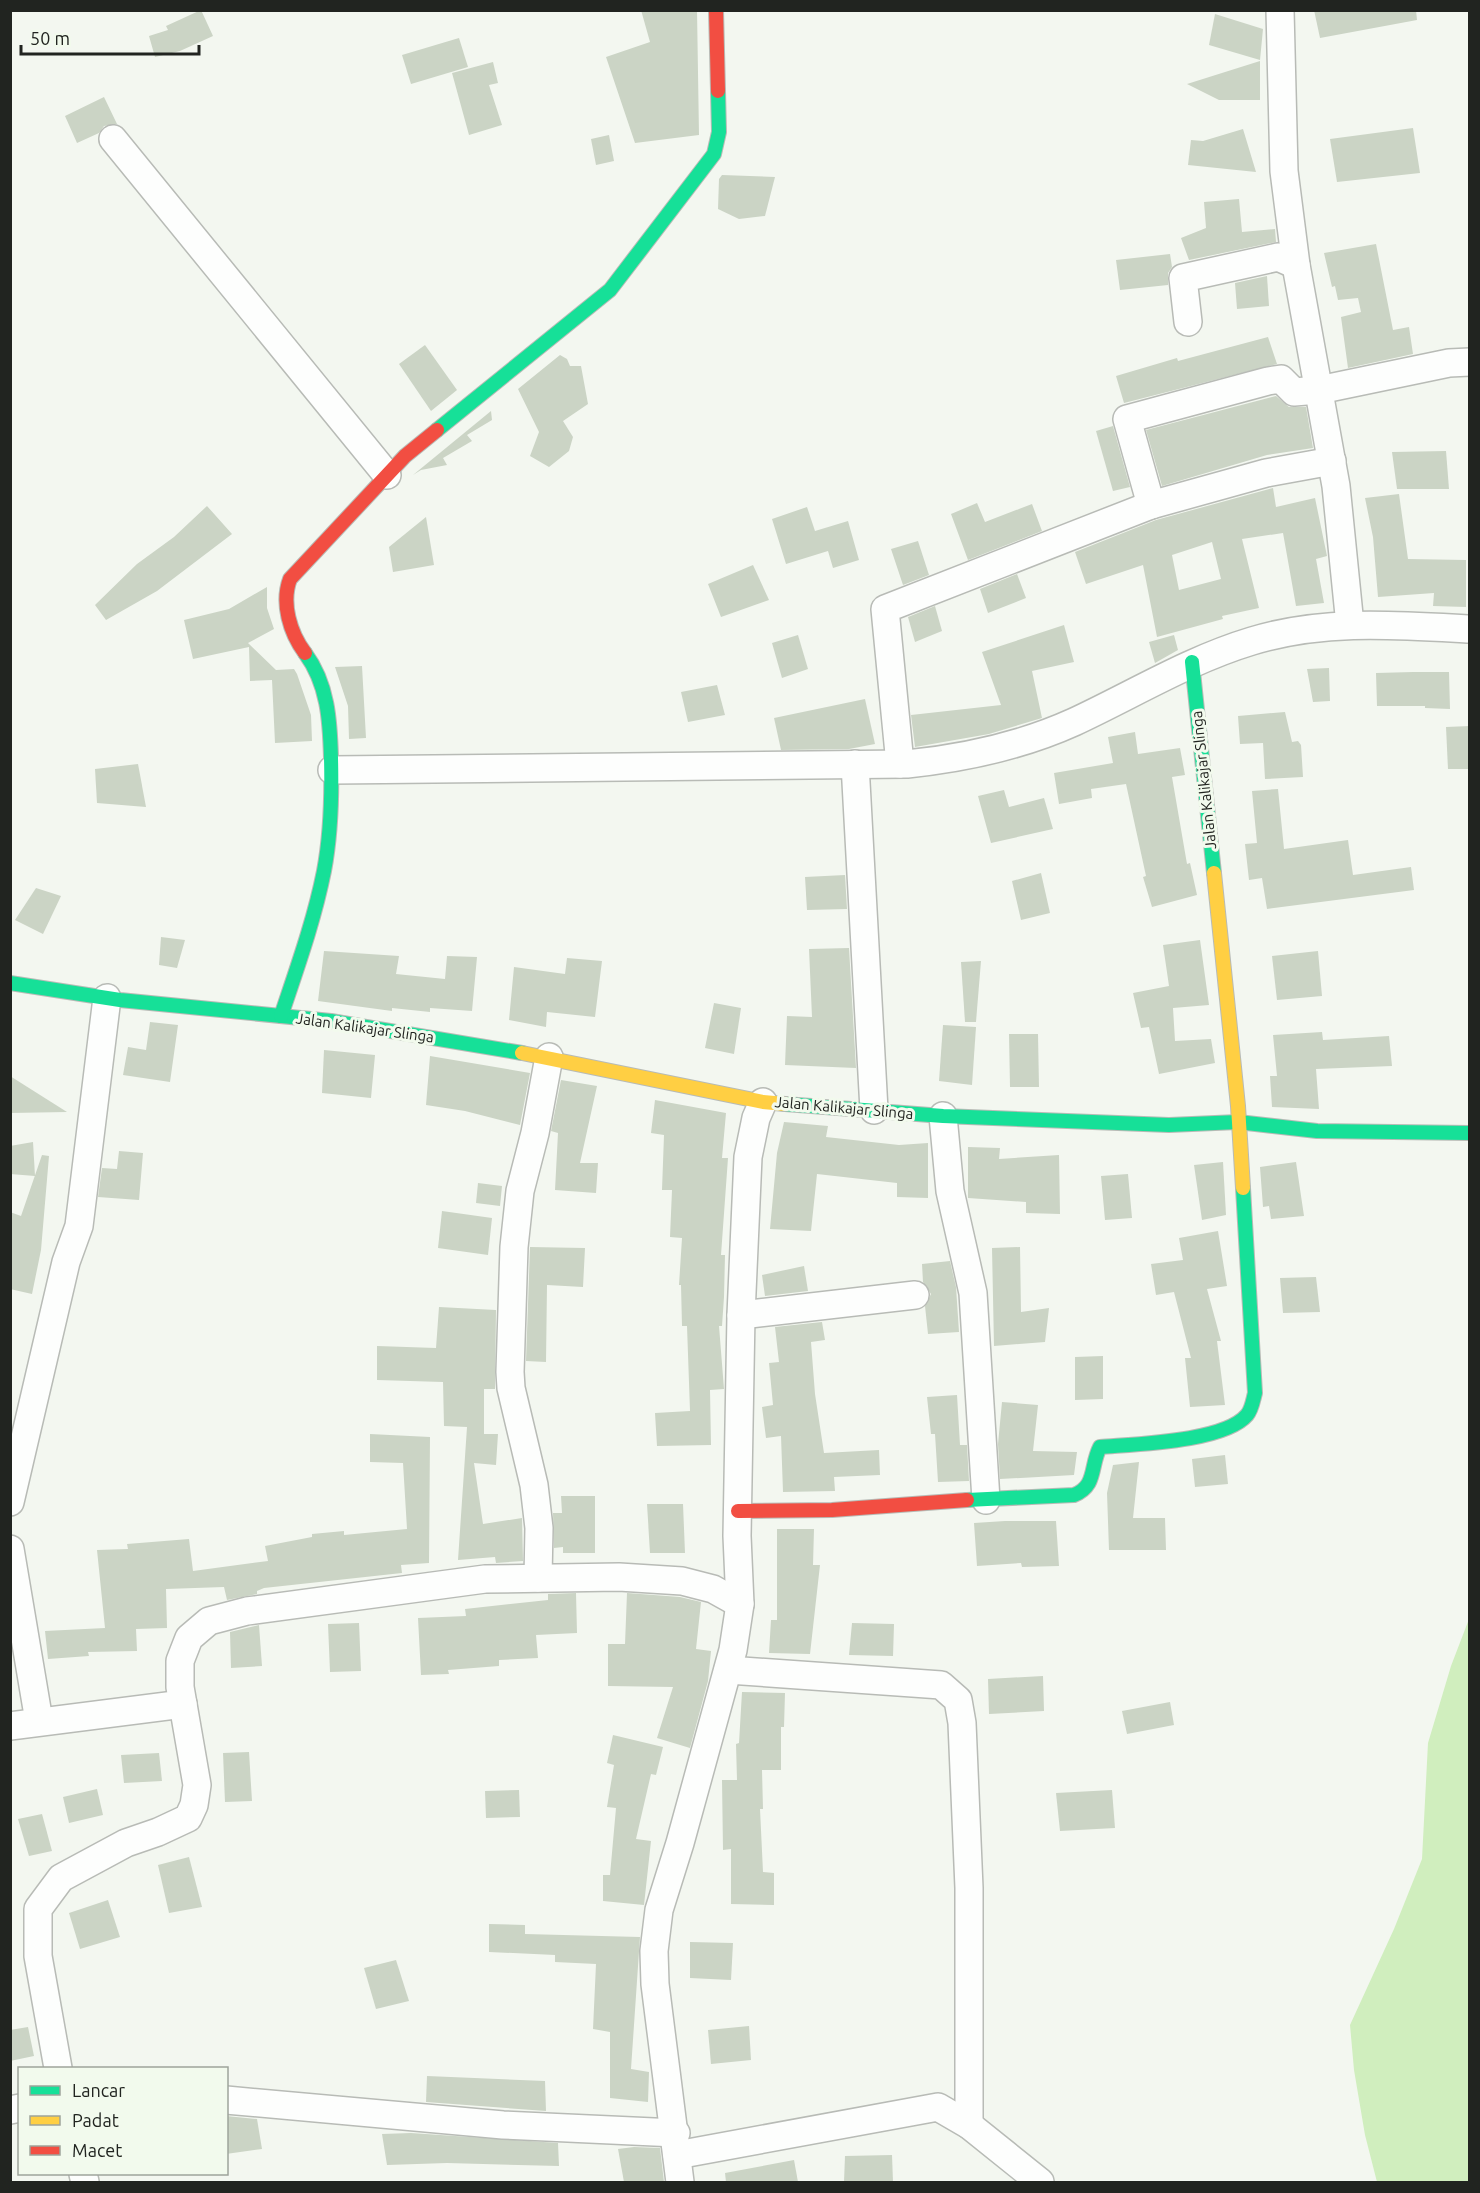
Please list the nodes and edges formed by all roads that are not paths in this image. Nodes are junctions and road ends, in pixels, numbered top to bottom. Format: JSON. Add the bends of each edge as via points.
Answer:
{"nodes":[{"id":1,"x":716,"y":10,"type":"edge"},
{"id":2,"x":1280,"y":10,"type":"edge"},
{"id":3,"x":113,"y":140,"type":"dead end"},
{"id":4,"x":1296,"y":265,"type":"junction"},
{"id":5,"x":1188,"y":322,"type":"dead end"},
{"id":6,"x":1470,"y":362,"type":"edge"},
{"id":7,"x":1319,"y":390,"type":"junction"},
{"id":8,"x":1332,"y":461,"type":"junction"},
{"id":9,"x":387,"y":475,"type":"junction"},
{"id":10,"x":1151,"y":505,"type":"junction"},
{"id":11,"x":1350,"y":625,"type":"junction"},
{"id":12,"x":1470,"y":629,"type":"edge"},
{"id":13,"x":1192,"y":667,"type":"junction"},
{"id":14,"x":855,"y":764,"type":"junction"},
{"id":15,"x":900,"y":764,"type":"junction"},
{"id":16,"x":332,"y":770,"type":"junction"},
{"id":17,"x":10,"y":983,"type":"edge"},
{"id":18,"x":107,"y":998,"type":"junction"},
{"id":19,"x":281,"y":1016,"type":"junction"},
{"id":20,"x":549,"y":1057,"type":"junction"},
{"id":21,"x":763,"y":1102,"type":"junction"},
{"id":22,"x":873,"y":1110,"type":"junction"},
{"id":23,"x":943,"y":1116,"type":"junction"},
{"id":24,"x":1238,"y":1122,"type":"junction"},
{"id":25,"x":1470,"y":1133,"type":"edge"},
{"id":26,"x":915,"y":1295,"type":"dead end"},
{"id":27,"x":741,"y":1316,"type":"junction"},
{"id":28,"x":986,"y":1500,"type":"junction"},
{"id":29,"x":10,"y":1502,"type":"edge"},
{"id":30,"x":738,"y":1511,"type":"junction"},
{"id":31,"x":10,"y":1549,"type":"edge"},
{"id":32,"x":538,"y":1578,"type":"junction"},
{"id":33,"x":740,"y":1604,"type":"junction"},
{"id":34,"x":728,"y":1670,"type":"junction"},
{"id":35,"x":183,"y":1704,"type":"junction"},
{"id":36,"x":39,"y":1721,"type":"junction"},
{"id":37,"x":10,"y":1726,"type":"edge"},
{"id":38,"x":58,"y":2067,"type":"edge"},
{"id":39,"x":228,"y":2100,"type":"edge"},
{"id":40,"x":969,"y":2125,"type":"junction"},
{"id":41,"x":676,"y":2144,"type":"junction"},
{"id":42,"x":680,"y":2182,"type":"edge"},
{"id":43,"x":1041,"y":2182,"type":"edge"}],
"edges":[{"from":1,"to":9,"type":"street","via":[[719,132],[714,154],[692,186],[609,290],[447,421]]},
{"from":2,"to":4,"type":"street","via":[[1284,171]]},
{"from":3,"to":9,"type":"street"},
{"from":4,"to":5,"type":"street","via":[[1278,257],[1184,278]]},
{"from":4,"to":7,"type":"street"},
{"from":6,"to":7,"type":"street"},
{"from":7,"to":8,"type":"street"},
{"from":7,"to":10,"type":"street","via":[[1294,392],[1281,379],[1274,380],[1127,419]]},
{"from":8,"to":10,"type":"street","via":[[1266,473]]},
{"from":8,"to":11,"type":"street"},
{"from":9,"to":16,"type":"street","via":[[290,579],[285,592],[299,645],[314,665],[330,712]]},
{"from":10,"to":15,"type":"street","via":[[885,609]]},
{"from":11,"to":12,"type":"street"},
{"from":11,"to":13,"type":"street","via":[[1306,628],[1253,640]]},
{"from":13,"to":15,"type":"street","via":[[1038,736],[948,760]]},
{"from":13,"to":24,"type":"street","name":"Jalan Kalikajar Slinga"},
{"from":14,"to":15,"type":"street"},
{"from":14,"to":16,"type":"street"},
{"from":14,"to":22,"type":"street"},
{"from":16,"to":19,"type":"street","via":[[324,871]]},
{"from":17,"to":18,"type":"street","name":"Jalan Kalikajar Slinga"},
{"from":18,"to":19,"type":"street","name":"Jalan Kalikajar Slinga"},
{"from":18,"to":29,"type":"street","via":[[79,1226],[66,1262]]},
{"from":19,"to":20,"type":"street","name":"Jalan Kalikajar Slinga"},
{"from":20,"to":21,"type":"street","name":"Jalan Kalikajar Slinga"},
{"from":20,"to":32,"type":"street","via":[[520,1191],[510,1372],[534,1485],[539,1528]]},
{"from":21,"to":22,"type":"street","name":"Jalan Kalikajar Slinga"},
{"from":21,"to":27,"type":"street","via":[[748,1157]]},
{"from":22,"to":23,"type":"street","name":"Jalan Kalikajar Slinga"},
{"from":23,"to":24,"type":"street","name":"Jalan Kalikajar Slinga","via":[[1169,1125]]},
{"from":23,"to":28,"type":"street","via":[[950,1191],[973,1293]]},
{"from":24,"to":25,"type":"street","via":[[1317,1131]]},
{"from":24,"to":28,"type":"street","via":[[1255,1393],[1248,1414],[1237,1424],[1213,1434],[1100,1447],[1094,1456],[1091,1485],[1085,1492]]},
{"from":26,"to":27,"type":"street"},
{"from":27,"to":30,"type":"street"},
{"from":28,"to":30,"type":"street","via":[[832,1510]]},
{"from":30,"to":33,"type":"street"},
{"from":31,"to":36,"type":"street"},
{"from":32,"to":33,"type":"street","via":[[682,1581],[713,1589]]},
{"from":32,"to":35,"type":"street","via":[[485,1579],[247,1611],[209,1621],[189,1638],[180,1661]]},
{"from":33,"to":34,"type":"street"},
{"from":34,"to":40,"type":"street","via":[[941,1685],[958,1700],[969,1888]]},
{"from":34,"to":41,"type":"street","via":[[659,1910],[654,1951]]},
{"from":35,"to":36,"type":"street"},
{"from":35,"to":38,"type":"street","via":[[197,1785],[188,1818],[126,1843],[61,1878],[38,1909],[38,1956]]},
{"from":36,"to":37,"type":"street"},
{"from":39,"to":41,"type":"street"},
{"from":40,"to":41,"type":"street","via":[[938,2107]]},
{"from":40,"to":43,"type":"street"},
{"from":41,"to":42,"type":"street"}]}
